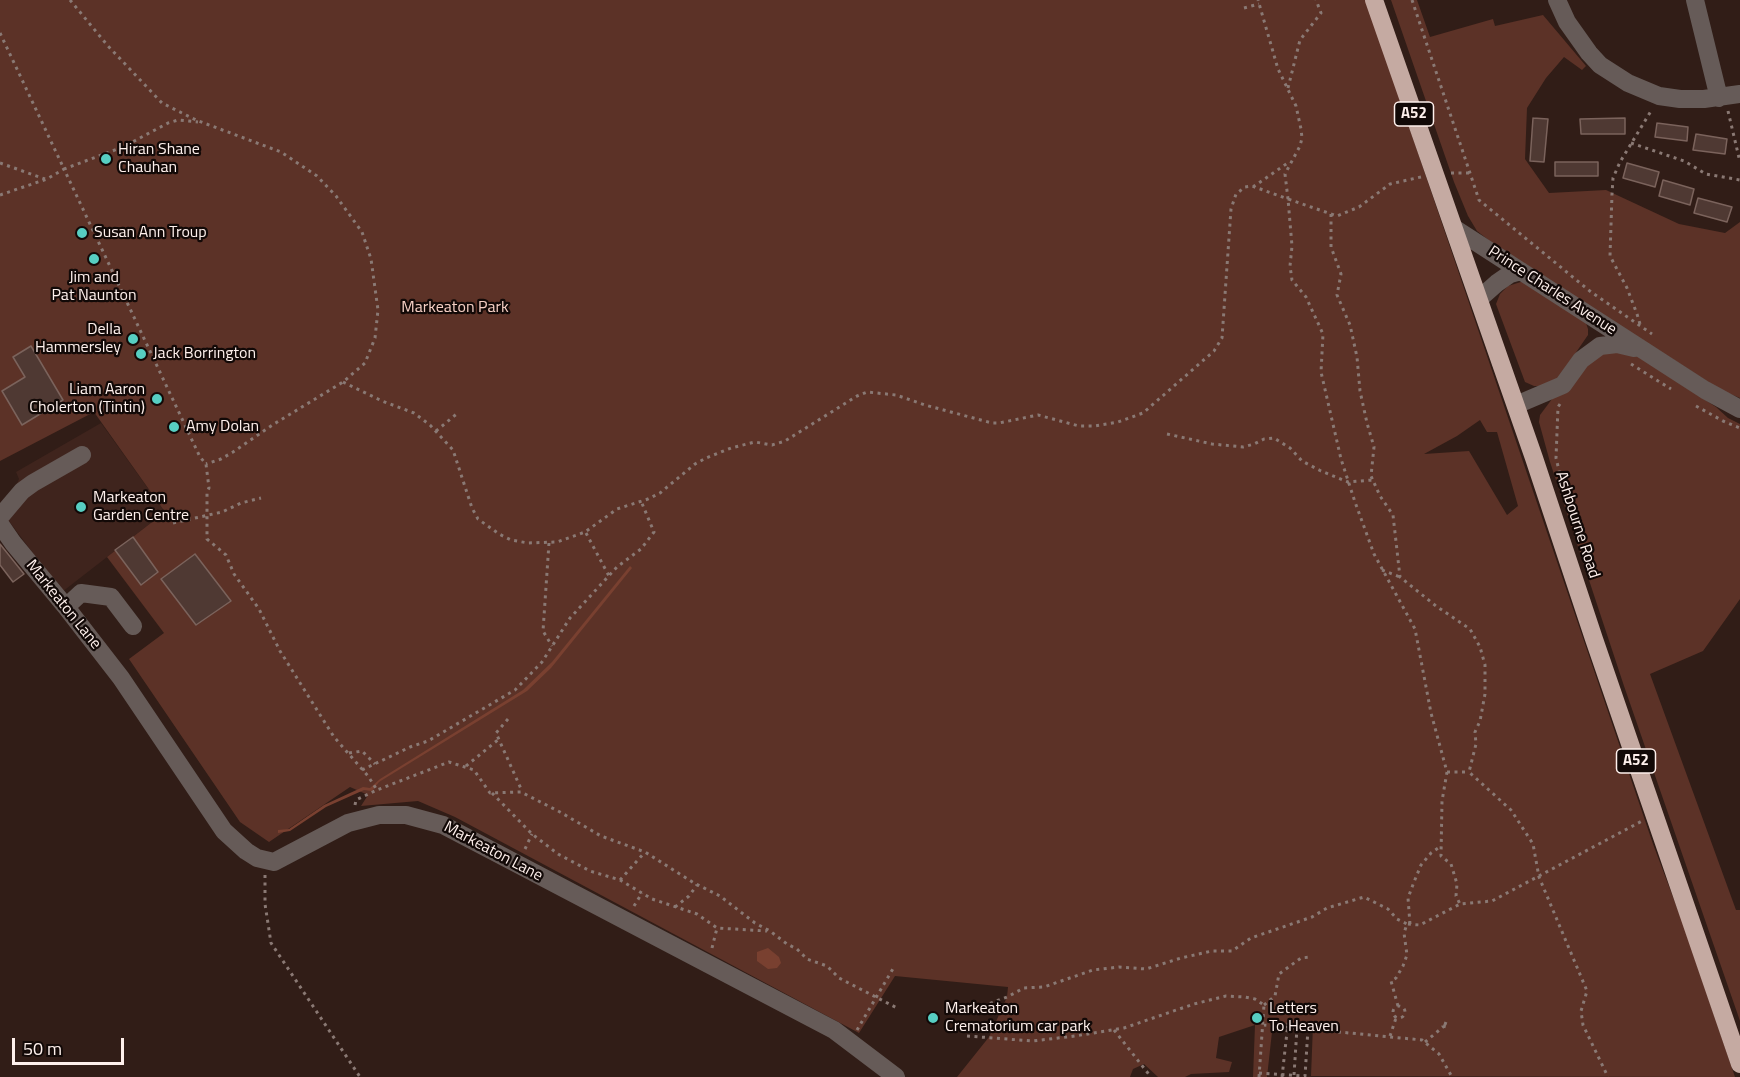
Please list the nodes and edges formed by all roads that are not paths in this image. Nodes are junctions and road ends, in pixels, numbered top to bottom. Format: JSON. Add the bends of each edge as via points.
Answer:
{"nodes":[{"id":1,"x":1374,"y":0,"type":"edge"},
{"id":2,"x":1557,"y":0,"type":"edge"},
{"id":3,"x":1695,"y":0,"type":"edge"},
{"id":4,"x":1728,"y":96,"type":"edge"},
{"id":5,"x":1454,"y":228,"type":"junction"},
{"id":6,"x":1521,"y":271,"type":"junction"},
{"id":7,"x":1479,"y":299,"type":"junction"},
{"id":8,"x":1655,"y":347,"type":"junction"},
{"id":9,"x":1516,"y":405,"type":"junction"},
{"id":10,"x":1740,"y":409,"type":"edge"},
{"id":11,"x":82,"y":455,"type":"dead end"},
{"id":12,"x":0,"y":517,"type":"edge"},
{"id":13,"x":0,"y":524,"type":"edge"},
{"id":14,"x":66,"y":607,"type":"junction"},
{"id":15,"x":132,"y":626,"type":"dead end"},
{"id":16,"x":1740,"y":1064,"type":"edge"},
{"id":17,"x":896,"y":1077,"type":"edge"}],
"edges":[{"from":1,"to":5,"type":"highway","name":"Ashbourne Road","number":"A52"},
{"from":2,"to":4,"type":"street","via":[[1577,38],[1614,76],[1668,98]]},
{"from":3,"to":4,"type":"street"},
{"from":5,"to":6,"type":"street","name":"Prince Charles Avenue"},
{"from":5,"to":7,"type":"highway","name":"Ashbourne Road","number":"A52"},
{"from":6,"to":7,"type":"street","via":[[1510,274]]},
{"from":6,"to":8,"type":"street","name":"Prince Charles Avenue"},
{"from":7,"to":9,"type":"highway","name":"Ashbourne Road","number":"A52"},
{"from":8,"to":9,"type":"street","name":"Prince Charles Avenue","via":[[1600,346],[1581,360],[1563,385]]},
{"from":8,"to":10,"type":"street","name":"Prince Charles Avenue","via":[[1705,390]]},
{"from":9,"to":16,"type":"highway","name":"Ashbourne Road","number":"A52"},
{"from":11,"to":12,"type":"street","via":[[22,491]]},
{"from":13,"to":14,"type":"street","name":"Markeaton Lane"},
{"from":14,"to":15,"type":"street","via":[[81,593],[111,597]]},
{"from":14,"to":17,"type":"street","name":"Markeaton Lane","via":[[122,678],[224,831],[246,851],[274,862],[348,823],[379,815],[406,815],[443,825],[834,1030]]}]}
